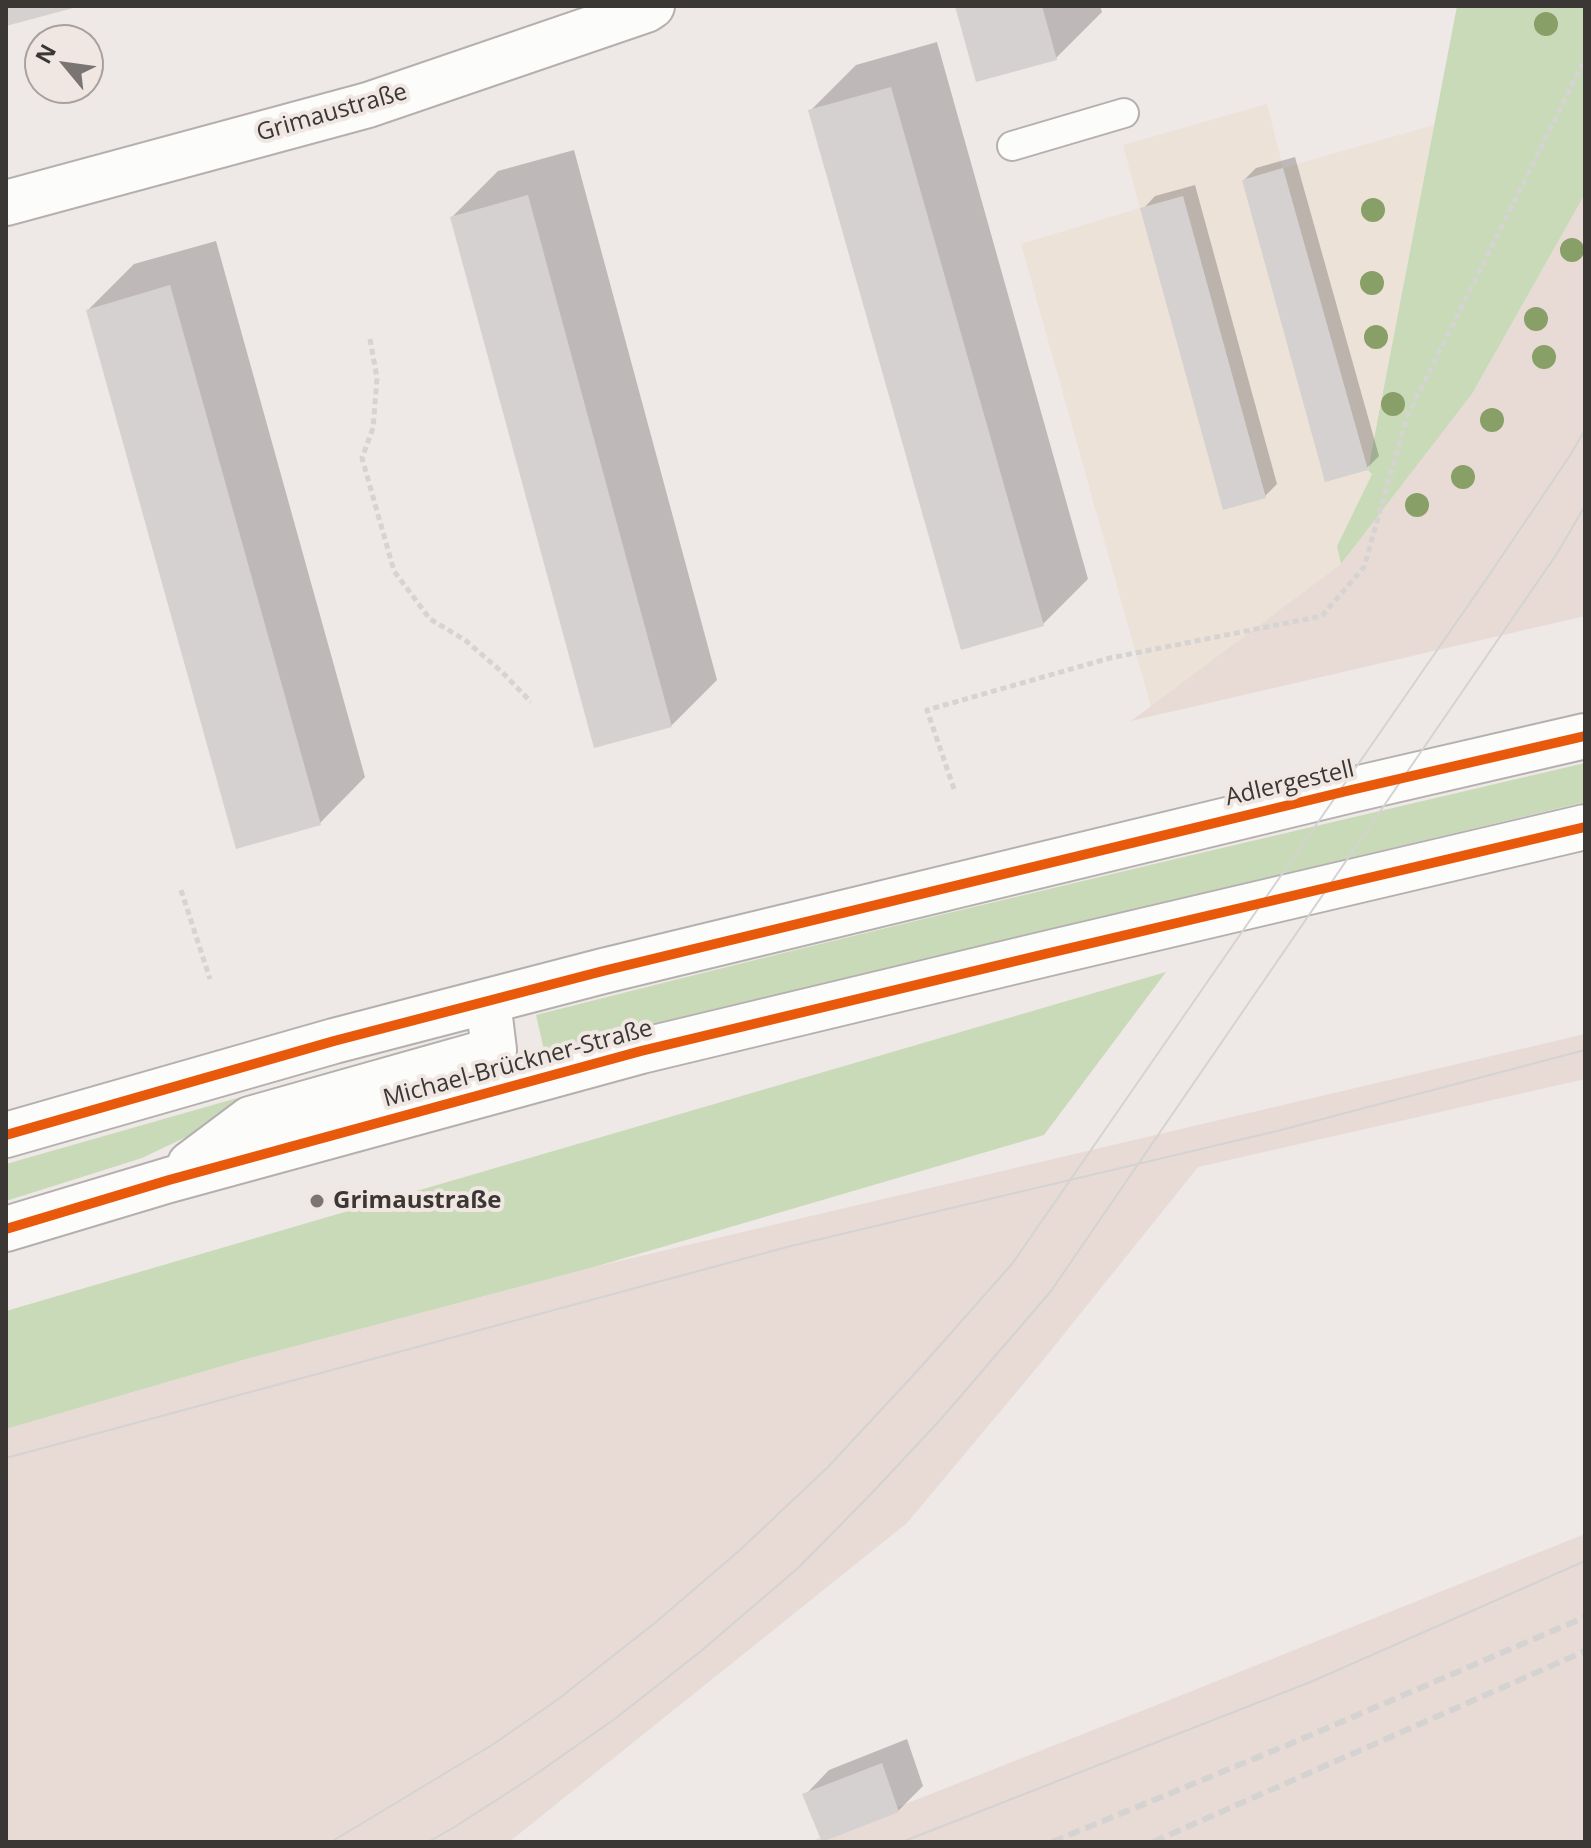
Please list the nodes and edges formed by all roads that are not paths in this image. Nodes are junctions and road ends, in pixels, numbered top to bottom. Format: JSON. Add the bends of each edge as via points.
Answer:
{"nodes":[{"id":1,"x":652,"y":6,"type":"edge"},
{"id":2,"x":1124,"y":113,"type":"dead end"},
{"id":3,"x":1012,"y":146,"type":"dead end"},
{"id":4,"x":6,"y":203,"type":"edge"},
{"id":5,"x":1585,"y":736,"type":"edge"},
{"id":6,"x":1585,"y":827,"type":"edge"},
{"id":7,"x":488,"y":1001,"type":"junction"},
{"id":8,"x":6,"y":1135,"type":"edge"},
{"id":9,"x":169,"y":1180,"type":"junction"},
{"id":10,"x":6,"y":1229,"type":"edge"}],
"edges":[{"from":1,"to":4,"type":"main road","name":"Grimaustraße","via":[[368,105]]},
{"from":2,"to":3,"type":"lane"},
{"from":5,"to":7,"type":"main road","name":"Adlergestell"},
{"from":6,"to":9,"type":"main road","name":"Michael-Brückner-Straße","via":[[641,1051]]},
{"from":7,"to":8,"type":"main road"},
{"from":7,"to":9,"type":"main road","via":[[494,1050],[250,1119]]},
{"from":9,"to":10,"type":"main road","name":"Michael-Brückner-Straße"}]}
